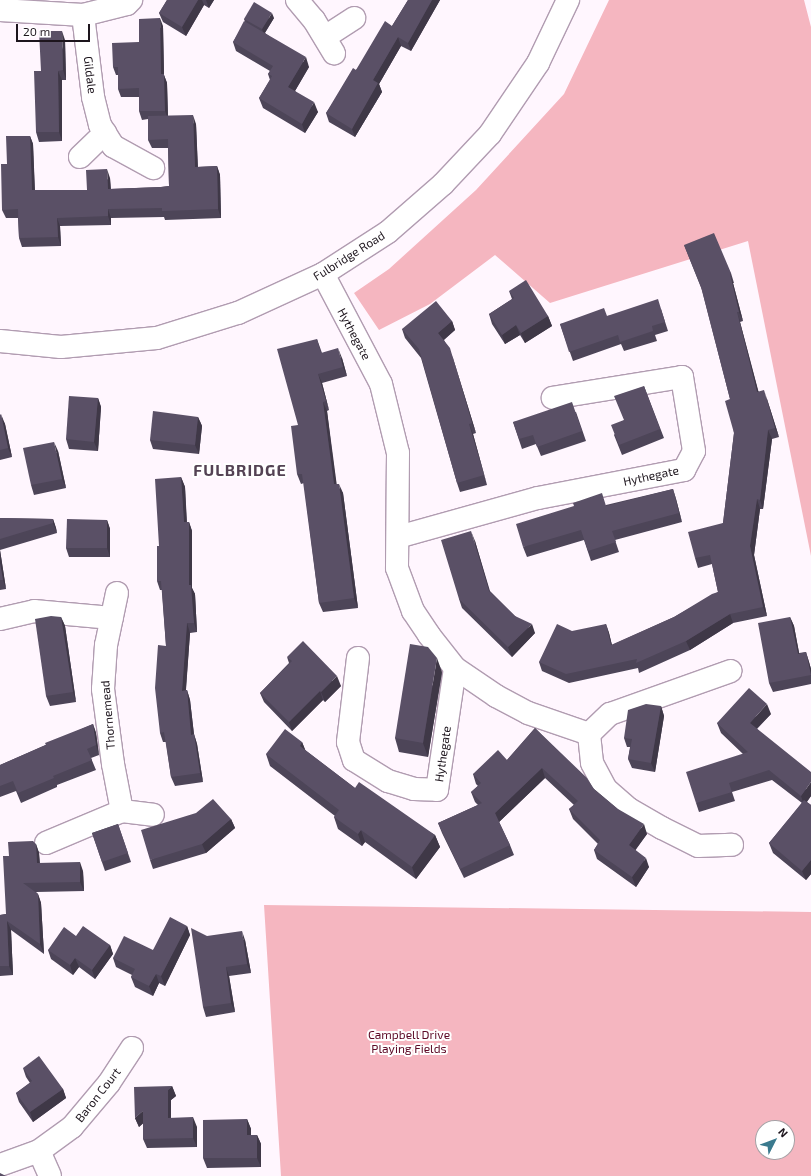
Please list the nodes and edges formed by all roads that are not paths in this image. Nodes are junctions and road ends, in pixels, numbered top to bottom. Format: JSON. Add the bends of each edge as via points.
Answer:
{"nodes":[{"id":1,"x":131,"y":0,"type":"edge"},
{"id":2,"x":297,"y":0,"type":"edge"},
{"id":3,"x":568,"y":0,"type":"edge"},
{"id":4,"x":0,"y":10,"type":"edge"},
{"id":5,"x":83,"y":15,"type":"junction"},
{"id":6,"x":354,"y":18,"type":"dead end"},
{"id":7,"x":105,"y":133,"type":"junction"},
{"id":8,"x":80,"y":157,"type":"dead end"},
{"id":9,"x":153,"y":168,"type":"dead end"},
{"id":10,"x":322,"y":274,"type":"junction"},
{"id":11,"x":0,"y":341,"type":"edge"},
{"id":12,"x":553,"y":398,"type":"dead end"},
{"id":13,"x":398,"y":537,"type":"junction"},
{"id":14,"x":117,"y":593,"type":"dead end"},
{"id":15,"x":112,"y":618,"type":"junction"},
{"id":16,"x":0,"y":619,"type":"edge"},
{"id":17,"x":358,"y":658,"type":"dead end"},
{"id":18,"x":456,"y":668,"type":"junction"},
{"id":19,"x":731,"y":671,"type":"dead end"},
{"id":20,"x":589,"y":734,"type":"junction"},
{"id":21,"x":122,"y":811,"type":"junction"},
{"id":22,"x":153,"y":815,"type":"dead end"},
{"id":23,"x":46,"y":843,"type":"dead end"},
{"id":24,"x":732,"y":845,"type":"dead end"},
{"id":25,"x":132,"y":1048,"type":"dead end"},
{"id":26,"x":39,"y":1151,"type":"junction"},
{"id":27,"x":0,"y":1165,"type":"edge"},
{"id":28,"x":50,"y":1176,"type":"edge"}],
"edges":[{"from":1,"to":5,"type":"street","via":[[127,4]]},
{"from":2,"to":6,"type":"street","via":[[314,20],[329,45]]},
{"from":3,"to":10,"type":"street","name":"Fulbridge Road","via":[[538,63],[490,134],[443,184],[388,232]]},
{"from":4,"to":5,"type":"street"},
{"from":5,"to":7,"type":"street","name":"Gildale","via":[[93,97],[100,125]]},
{"from":7,"to":8,"type":"street"},
{"from":7,"to":9,"type":"street","name":"Gildale","via":[[114,146]]},
{"from":10,"to":11,"type":"street","name":"Fulbridge Road","via":[[238,313],[157,338],[61,346]]},
{"from":10,"to":13,"type":"street","name":"Hythegate","via":[[381,384],[398,453]]},
{"from":12,"to":13,"type":"street","name":"Hythegate","via":[[682,377],[694,451],[684,470],[538,498]]},
{"from":13,"to":18,"type":"street","name":"Hythegate","via":[[397,568],[413,611]]},
{"from":14,"to":15,"type":"street","name":"Thornemead"},
{"from":15,"to":16,"type":"street","via":[[34,611]]},
{"from":15,"to":21,"type":"street","name":"Thornemead","via":[[106,645],[102,689]]},
{"from":17,"to":18,"type":"street","name":"Hythegate","via":[[348,742],[354,760],[388,781],[414,789],[437,790]]},
{"from":18,"to":20,"type":"street","name":"Hythegate","via":[[496,696],[528,713]]},
{"from":19,"to":20,"type":"street","via":[[610,714]]},
{"from":20,"to":24,"type":"street","via":[[592,763],[606,789],[629,809],[698,846]]},
{"from":21,"to":22,"type":"street"},
{"from":21,"to":23,"type":"street"},
{"from":25,"to":26,"type":"street","name":"Baron Court","via":[[90,1108],[72,1127]]},
{"from":26,"to":27,"type":"street","name":"Baron Court"},
{"from":26,"to":28,"type":"street"}]}
